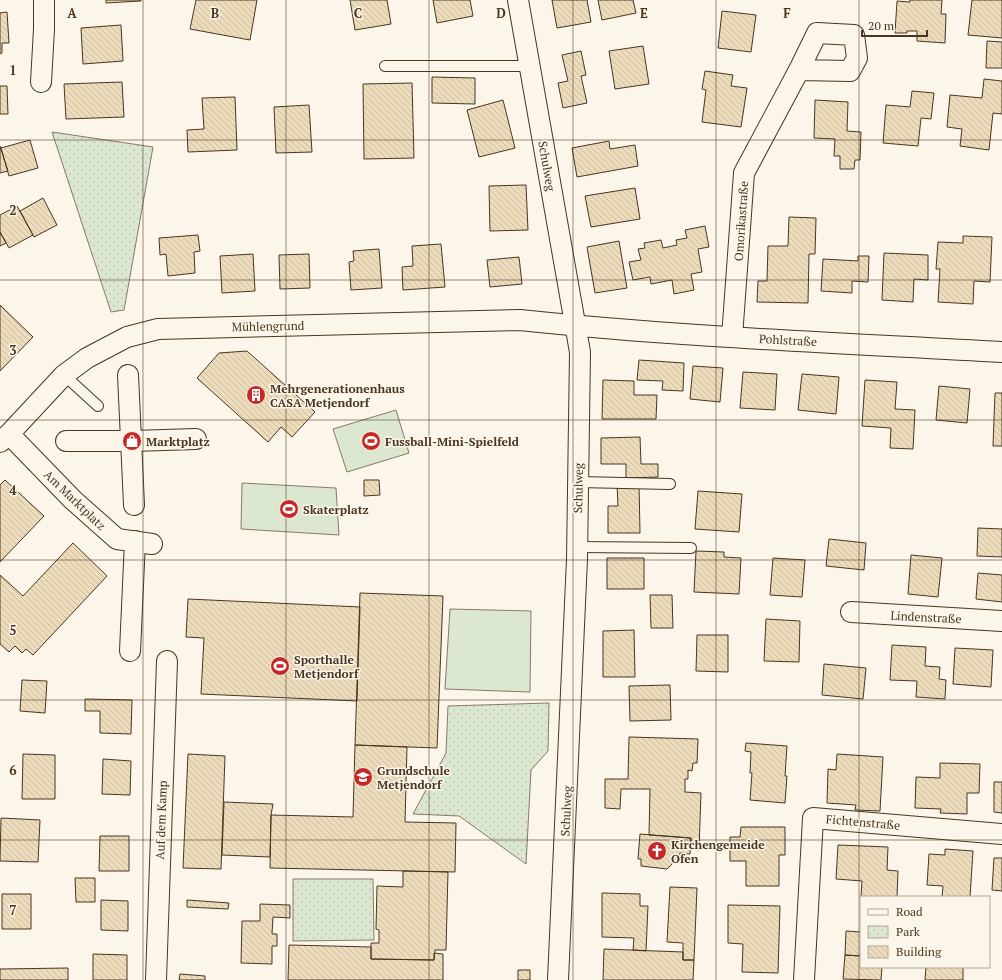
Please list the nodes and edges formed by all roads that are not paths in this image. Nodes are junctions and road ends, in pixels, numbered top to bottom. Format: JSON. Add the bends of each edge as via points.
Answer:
{"nodes":[{"id":1,"x":44,"y":0,"type":"edge"},
{"id":2,"x":518,"y":0,"type":"edge"},
{"id":3,"x":384,"y":66,"type":"dead end"},
{"id":4,"x":530,"y":66,"type":"junction"},
{"id":5,"x":799,"y":70,"type":"dead end"},
{"id":6,"x":41,"y":82,"type":"dead end"},
{"id":7,"x":575,"y":326,"type":"junction"},
{"id":8,"x":732,"y":337,"type":"junction"},
{"id":9,"x":1002,"y":352,"type":"edge"},
{"id":10,"x":128,"y":374,"type":"dead end"},
{"id":11,"x":64,"y":375,"type":"junction"},
{"id":12,"x":98,"y":406,"type":"dead end"},
{"id":13,"x":4,"y":438,"type":"edge"},
{"id":14,"x":196,"y":439,"type":"dead end"},
{"id":15,"x":66,"y":441,"type":"dead end"},
{"id":16,"x":132,"y":441,"type":"junction"},
{"id":17,"x":578,"y":482,"type":"junction"},
{"id":18,"x":670,"y":484,"type":"dead end"},
{"id":19,"x":134,"y":505,"type":"dead end"},
{"id":20,"x":578,"y":547,"type":"junction"},
{"id":21,"x":692,"y":548,"type":"dead end"},
{"id":22,"x":851,"y":612,"type":"dead end"},
{"id":23,"x":1002,"y":621,"type":"edge"},
{"id":24,"x":130,"y":651,"type":"dead end"},
{"id":25,"x":167,"y":661,"type":"dead end"},
{"id":26,"x":1002,"y":834,"type":"edge"},
{"id":27,"x":156,"y":980,"type":"edge"},
{"id":28,"x":558,"y":980,"type":"edge"},
{"id":29,"x":804,"y":980,"type":"edge"}],
"edges":[{"from":1,"to":6,"type":"street"},
{"from":2,"to":4,"type":"street","name":"Schulweg"},
{"from":3,"to":4,"type":"lane"},
{"from":4,"to":7,"type":"street","name":"Schulweg"},
{"from":5,"to":8,"type":"street","name":"Omorikastraße","via":[[744,173]]},
{"from":7,"to":8,"type":"street","name":"Pohlstraße"},
{"from":7,"to":11,"type":"street","name":"Mühlengrund","via":[[520,320],[158,329],[127,338],[87,358]]},
{"from":7,"to":17,"type":"street","name":"Schulweg","via":[[580,352]]},
{"from":8,"to":9,"type":"street","name":"Pohlstraße"},
{"from":10,"to":16,"type":"street"},
{"from":11,"to":12,"type":"lane"},
{"from":11,"to":13,"type":"street","name":"Mühlengrund"},
{"from":13,"to":24,"type":"street","name":"Am Marktplatz","via":[[117,539],[143,543]]},
{"from":14,"to":16,"type":"street"},
{"from":15,"to":16,"type":"street"},
{"from":16,"to":19,"type":"street"},
{"from":17,"to":18,"type":"lane"},
{"from":17,"to":20,"type":"street","name":"Schulweg"},
{"from":20,"to":21,"type":"lane"},
{"from":20,"to":28,"type":"street","name":"Schulweg"},
{"from":22,"to":23,"type":"street","name":"Lindenstraße"},
{"from":25,"to":27,"type":"street","name":"Auf dem Kamp"},
{"from":26,"to":29,"type":"street","name":"Fichtenstraße","via":[[813,818]]}]}
